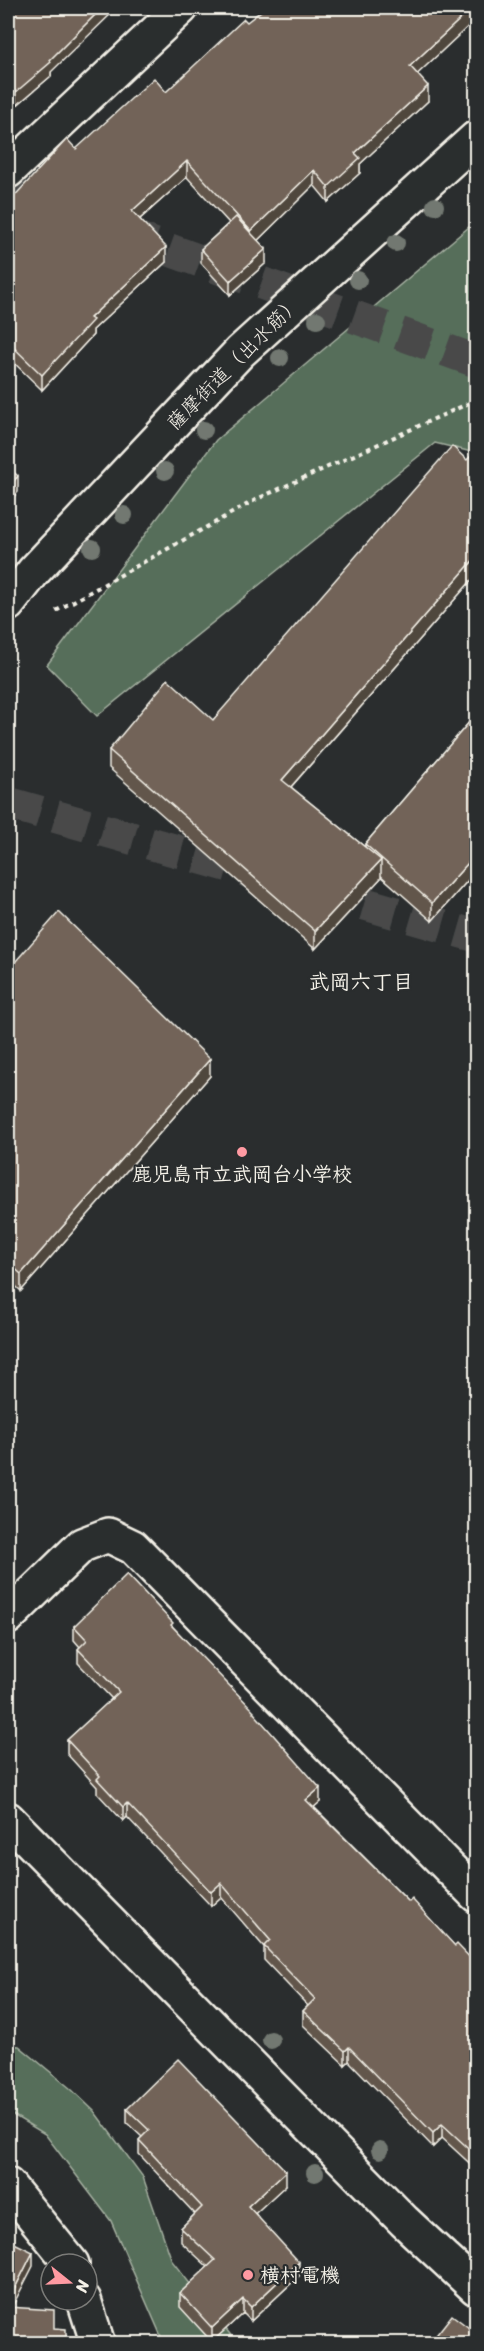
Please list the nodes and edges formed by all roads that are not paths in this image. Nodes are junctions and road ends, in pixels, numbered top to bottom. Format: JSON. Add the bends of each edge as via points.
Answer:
{"nodes":[{"id":1,"x":181,"y":8,"type":"edge"},
{"id":2,"x":477,"y":138,"type":"edge"},
{"id":3,"x":8,"y":171,"type":"edge"},
{"id":4,"x":8,"y":604,"type":"edge"},
{"id":5,"x":8,"y":1617,"type":"edge"},
{"id":6,"x":8,"y":1819,"type":"edge"},
{"id":7,"x":477,"y":1895,"type":"edge"},
{"id":8,"x":8,"y":2185,"type":"edge"},
{"id":9,"x":62,"y":2252,"type":"edge"},
{"id":10,"x":476,"y":2288,"type":"edge"},
{"id":11,"x":88,"y":2312,"type":"edge"},
{"id":12,"x":98,"y":2343,"type":"edge"}],
"edges":[{"from":1,"to":3,"type":"street"},
{"from":2,"to":4,"type":"street","name":"薩摩街道（出水筋）","via":[[240,352],[34,571]]},
{"from":5,"to":7,"type":"street","via":[[82,1545],[108,1535],[133,1547]]},
{"from":6,"to":10,"type":"street","via":[[404,2221]]},
{"from":8,"to":9,"type":"street"},
{"from":11,"to":12,"type":"street"}]}
